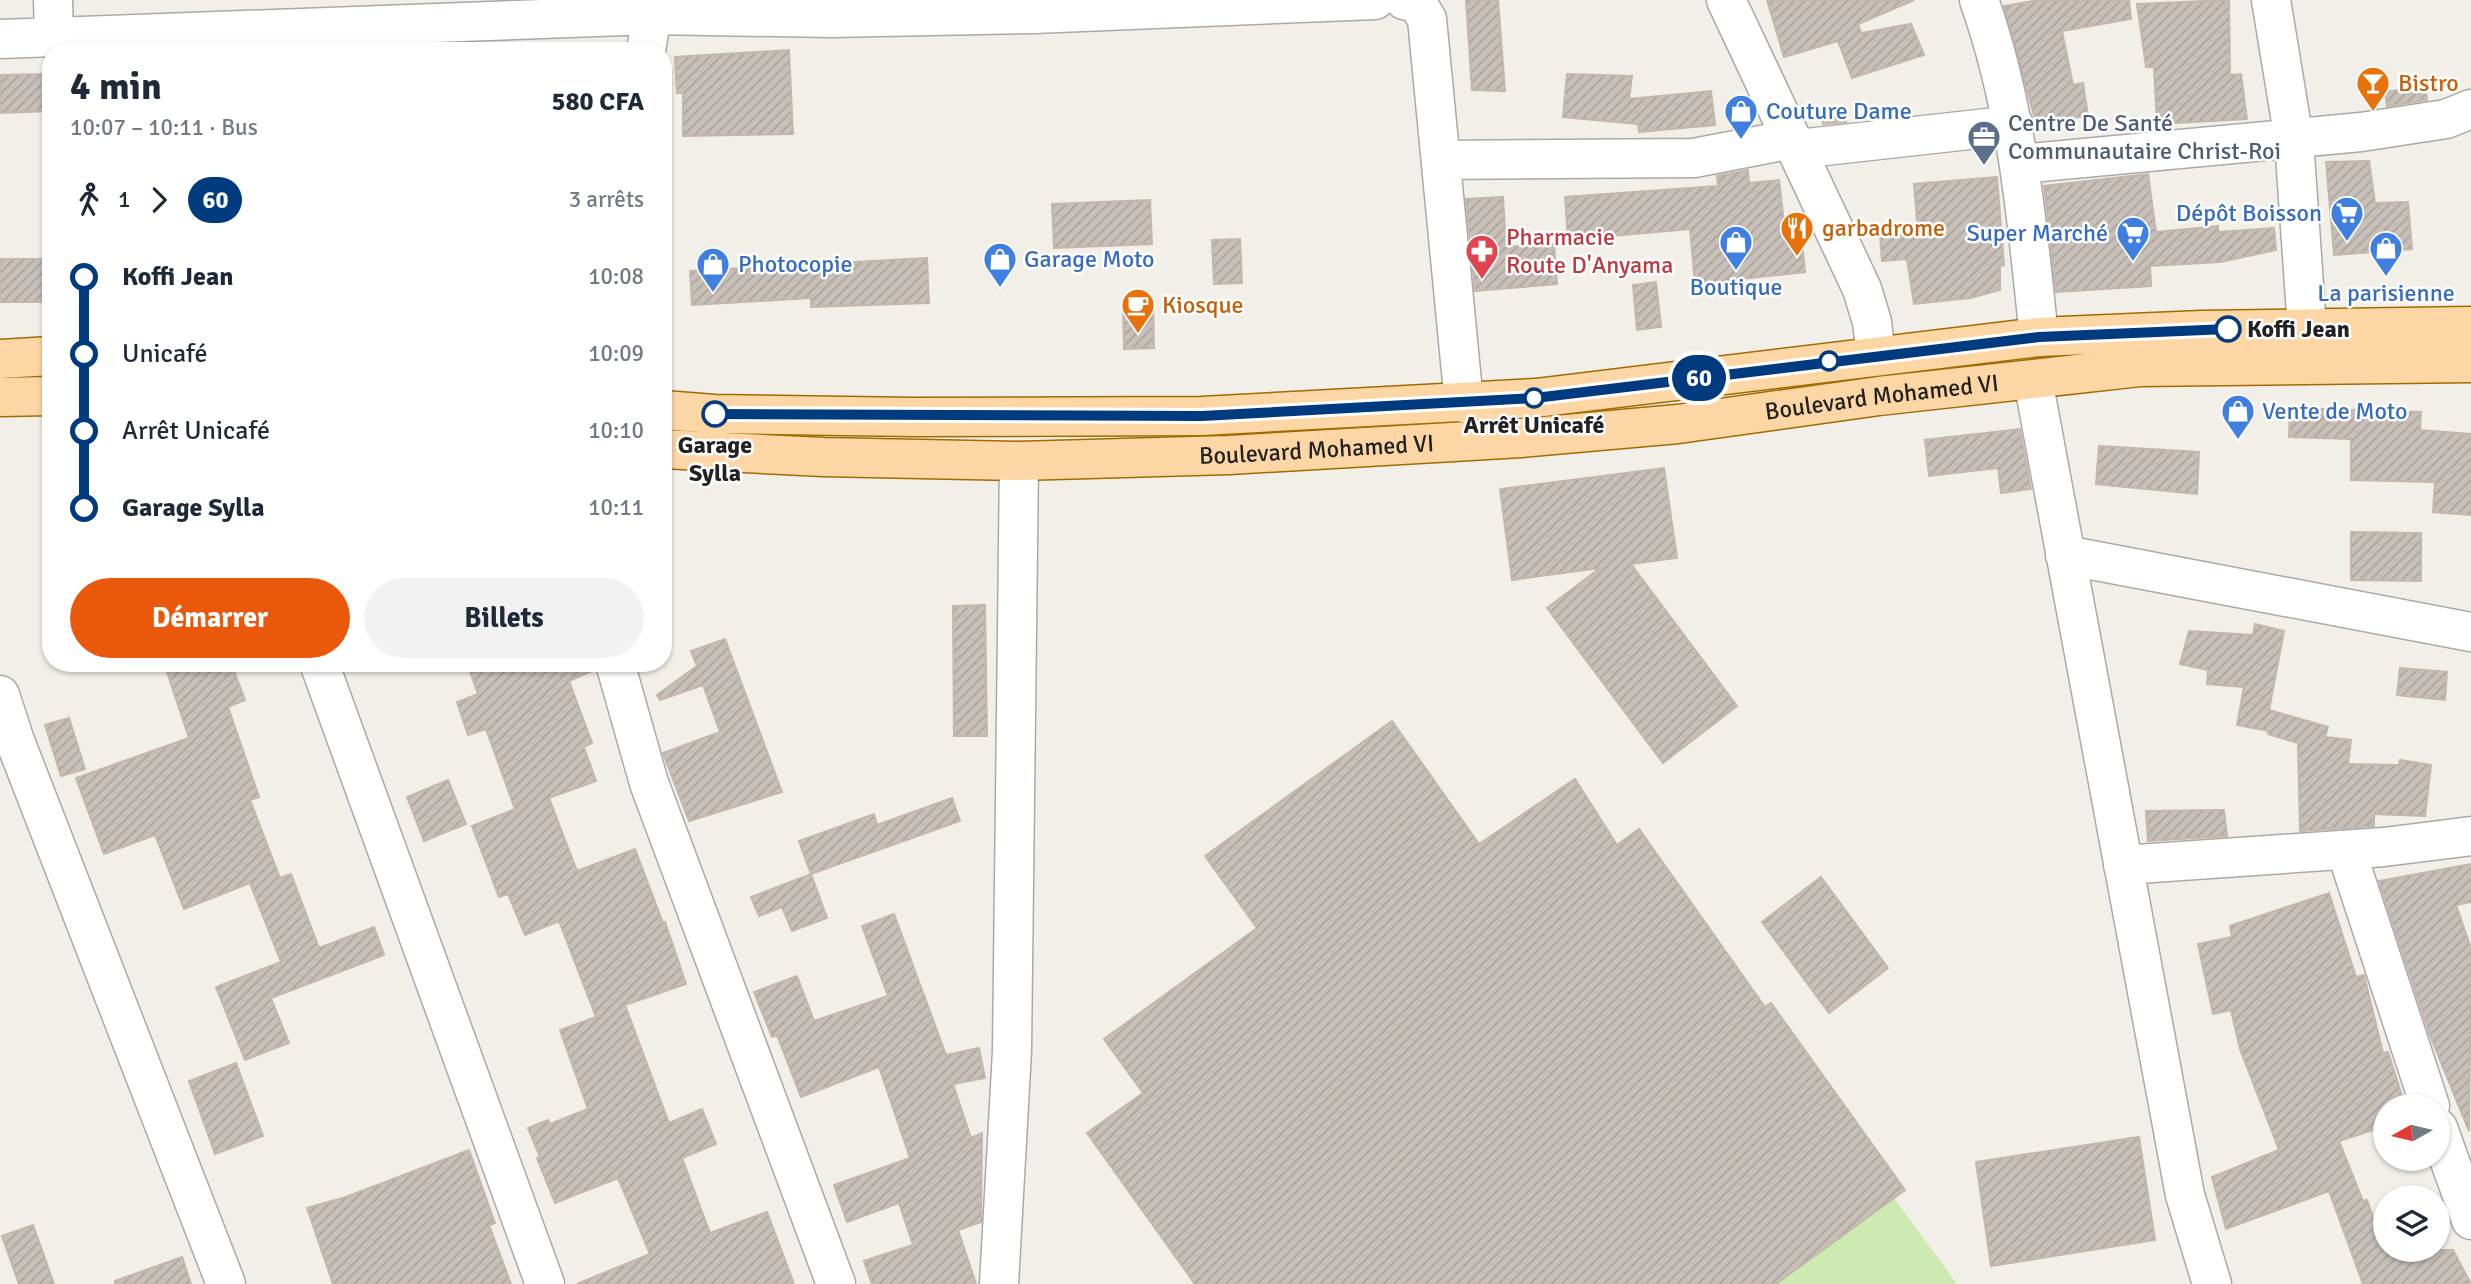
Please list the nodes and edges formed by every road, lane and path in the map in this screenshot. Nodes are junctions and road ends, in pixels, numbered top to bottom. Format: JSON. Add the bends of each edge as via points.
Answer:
{"nodes":[{"id":1,"x":1375,"y":0,"type":"edge"},
{"id":2,"x":1404,"y":0,"type":"edge"},
{"id":3,"x":1726,"y":0,"type":"edge"},
{"id":4,"x":1979,"y":0,"type":"edge"},
{"id":5,"x":2272,"y":0,"type":"edge"},
{"id":6,"x":367,"y":13,"type":"edge"},
{"id":7,"x":53,"y":18,"type":"edge"},
{"id":8,"x":651,"y":22,"type":"edge"},
{"id":9,"x":0,"y":39,"type":"edge"},
{"id":10,"x":2471,"y":109,"type":"edge"},
{"id":11,"x":2014,"y":125,"type":"junction"},
{"id":12,"x":2294,"y":140,"type":"junction"},
{"id":13,"x":1795,"y":144,"type":"junction"},
{"id":14,"x":1441,"y":160,"type":"junction"},
{"id":15,"x":2020,"y":164,"type":"junction"},
{"id":16,"x":2471,"y":326,"type":"edge"},
{"id":17,"x":2306,"y":328,"type":"junction"},
{"id":18,"x":2039,"y":337,"type":"junction"},
{"id":19,"x":1876,"y":355,"type":"junction"},
{"id":20,"x":42,"y":357,"type":"edge"},
{"id":21,"x":0,"y":359,"type":"edge"},
{"id":22,"x":2471,"y":363,"type":"edge"},
{"id":23,"x":2033,"y":380,"type":"junction"},
{"id":24,"x":42,"y":396,"type":"edge"},
{"id":25,"x":1879,"y":396,"type":"junction"},
{"id":26,"x":0,"y":397,"type":"edge"},
{"id":27,"x":1464,"y":402,"type":"junction"},
{"id":28,"x":672,"y":410,"type":"edge"},
{"id":29,"x":823,"y":416,"type":"junction"},
{"id":30,"x":672,"y":449,"type":"edge"},
{"id":31,"x":822,"y":457,"type":"junction"},
{"id":32,"x":1019,"y":461,"type":"junction"},
{"id":33,"x":2065,"y":555,"type":"junction"},
{"id":34,"x":2471,"y":632,"type":"edge"},
{"id":35,"x":322,"y":672,"type":"edge"},
{"id":36,"x":618,"y":672,"type":"edge"},
{"id":37,"x":0,"y":695,"type":"edge"},
{"id":38,"x":7,"y":743,"type":"edge"},
{"id":39,"x":2471,"y":836,"type":"edge"},
{"id":40,"x":2346,"y":850,"type":"junction"},
{"id":41,"x":2123,"y":865,"type":"junction"},
{"id":42,"x":2426,"y":1094,"type":"edge"},
{"id":43,"x":2450,"y":1161,"type":"edge"},
{"id":44,"x":2471,"y":1220,"type":"edge"},
{"id":45,"x":226,"y":1284,"type":"edge"},
{"id":46,"x":545,"y":1284,"type":"edge"},
{"id":47,"x":836,"y":1284,"type":"edge"},
{"id":48,"x":999,"y":1284,"type":"edge"},
{"id":49,"x":2213,"y":1284,"type":"edge"}],
"edges":[{"from":1,"to":8,"type":"street","via":[[1020,15]]},
{"from":2,"to":14,"type":"street","via":[[1417,3],[1427,19]]},
{"from":3,"to":13,"type":"street"},
{"from":4,"to":11,"type":"street"},
{"from":5,"to":12,"type":"street"},
{"from":6,"to":7,"type":"street"},
{"from":6,"to":8,"type":"street"},
{"from":7,"to":9,"type":"street"},
{"from":10,"to":12,"type":"street","via":[[2446,119]]},
{"from":11,"to":13,"type":"street"},
{"from":11,"to":15,"type":"street"},
{"from":12,"to":15,"type":"street"},
{"from":12,"to":17,"type":"street"},
{"from":13,"to":14,"type":"street","via":[[1694,158]]},
{"from":13,"to":19,"type":"street","via":[[1862,289]]},
{"from":14,"to":27,"type":"street"},
{"from":15,"to":18,"type":"street"},
{"from":16,"to":17,"type":"main road","name":"Boulevard Mohamed VI"},
{"from":17,"to":18,"type":"main road","name":"Boulevard Mohamed VI"},
{"from":18,"to":19,"type":"main road","name":"Boulevard Mohamed VI"},
{"from":19,"to":25,"type":"main road"},
{"from":19,"to":27,"type":"main road","name":"Boulevard Mohamed VI","via":[[1535,398]]},
{"from":20,"to":21,"type":"main road"},
{"from":22,"to":23,"type":"main road","name":"Boulevard Mohamed VI","via":[[2140,367]]},
{"from":23,"to":25,"type":"main road","name":"Boulevard Mohamed VI"},
{"from":23,"to":33,"type":"street"},
{"from":24,"to":26,"type":"main road"},
{"from":25,"to":32,"type":"main road","name":"Boulevard Mohamed VI","via":[[1678,424],[1521,438],[1174,458]]},
{"from":27,"to":29,"type":"main road","name":"Boulevard Mohamed VI","via":[[1202,416]]},
{"from":28,"to":29,"type":"main road","name":"Boulevard Mohamed VI"},
{"from":29,"to":31,"type":"main road"},
{"from":30,"to":31,"type":"main road","name":"Boulevard Mohamed VI"},
{"from":31,"to":32,"type":"main road","name":"Boulevard Mohamed VI"},
{"from":32,"to":48,"type":"street","via":[[1012,1051]]},
{"from":33,"to":34,"type":"street"},
{"from":33,"to":41,"type":"street"},
{"from":35,"to":46,"type":"street"},
{"from":36,"to":47,"type":"street","via":[[649,783]]},
{"from":37,"to":38,"type":"street"},
{"from":38,"to":45,"type":"street"},
{"from":39,"to":40,"type":"street"},
{"from":40,"to":41,"type":"street"},
{"from":40,"to":42,"type":"street"},
{"from":41,"to":49,"type":"street","via":[[2185,1195]]},
{"from":43,"to":44,"type":"street"}]}
